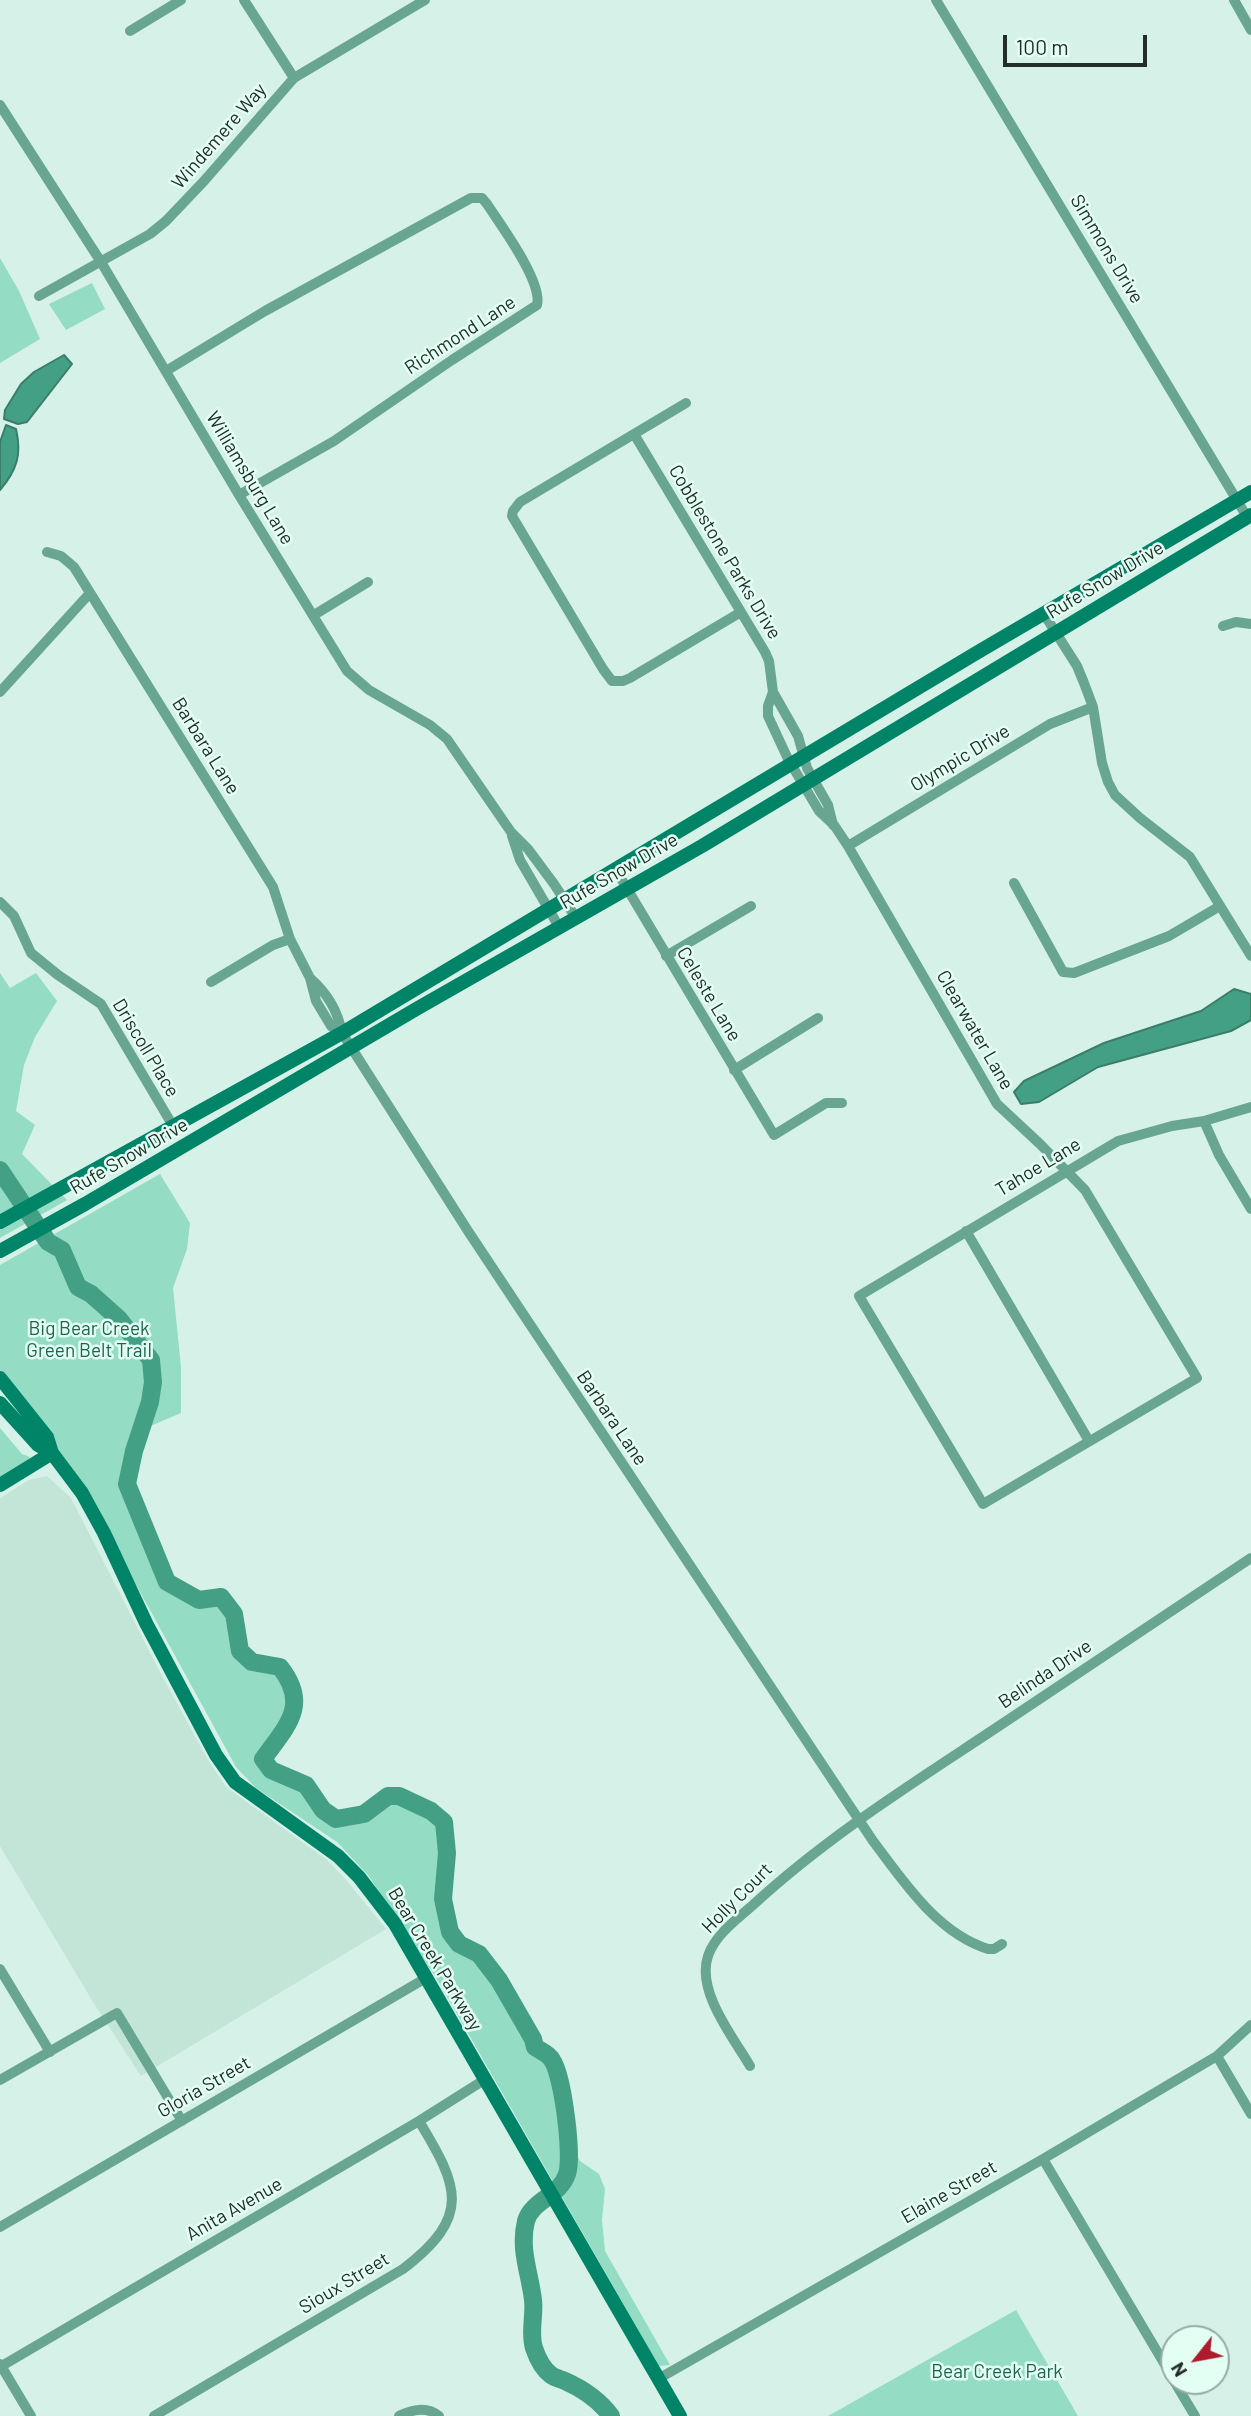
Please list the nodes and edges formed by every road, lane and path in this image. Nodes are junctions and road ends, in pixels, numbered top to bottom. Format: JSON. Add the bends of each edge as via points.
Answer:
{"nodes":[{"id":1,"x":181,"y":0,"type":"edge"},
{"id":2,"x":244,"y":0,"type":"edge"},
{"id":3,"x":936,"y":0,"type":"edge"},
{"id":4,"x":1234,"y":0,"type":"edge"},
{"id":5,"x":422,"y":1,"type":"edge"},
{"id":6,"x":1251,"y":30,"type":"edge"},
{"id":7,"x":131,"y":31,"type":"dead end"},
{"id":8,"x":294,"y":78,"type":"junction"},
{"id":9,"x":0,"y":105,"type":"edge"},
{"id":10,"x":101,"y":262,"type":"junction"},
{"id":11,"x":39,"y":296,"type":"dead end"},
{"id":12,"x":166,"y":371,"type":"junction"},
{"id":13,"x":686,"y":402,"type":"dead end"},
{"id":14,"x":634,"y":434,"type":"junction"},
{"id":15,"x":1251,"y":492,"type":"edge"},
{"id":16,"x":239,"y":495,"type":"junction"},
{"id":17,"x":1237,"y":501,"type":"junction"},
{"id":18,"x":1249,"y":516,"type":"edge"},
{"id":19,"x":47,"y":552,"type":"dead end"},
{"id":20,"x":368,"y":582,"type":"dead end"},
{"id":21,"x":90,"y":593,"type":"junction"},
{"id":22,"x":741,"y":612,"type":"junction"},
{"id":23,"x":1044,"y":614,"type":"junction"},
{"id":24,"x":314,"y":615,"type":"junction"},
{"id":25,"x":1251,"y":624,"type":"edge"},
{"id":26,"x":1223,"y":626,"type":"dead end"},
{"id":27,"x":1055,"y":633,"type":"junction"},
{"id":28,"x":0,"y":692,"type":"edge"},
{"id":29,"x":773,"y":692,"type":"junction"},
{"id":30,"x":1093,"y":707,"type":"junction"},
{"id":31,"x":802,"y":771,"type":"junction"},
{"id":32,"x":510,"y":832,"type":"junction"},
{"id":33,"x":848,"y":846,"type":"junction"},
{"id":34,"x":616,"y":870,"type":"junction"},
{"id":35,"x":1014,"y":883,"type":"dead end"},
{"id":36,"x":627,"y":889,"type":"junction"},
{"id":37,"x":565,"y":901,"type":"junction"},
{"id":38,"x":0,"y":902,"type":"edge"},
{"id":39,"x":751,"y":906,"type":"dead end"},
{"id":40,"x":1220,"y":906,"type":"junction"},
{"id":41,"x":549,"y":910,"type":"junction"},
{"id":42,"x":576,"y":918,"type":"junction"},
{"id":43,"x":559,"y":927,"type":"junction"},
{"id":44,"x":290,"y":939,"type":"junction"},
{"id":45,"x":666,"y":956,"type":"junction"},
{"id":46,"x":1251,"y":956,"type":"edge"},
{"id":47,"x":211,"y":982,"type":"dead end"},
{"id":48,"x":818,"y":1018,"type":"dead end"},
{"id":49,"x":342,"y":1033,"type":"junction"},
{"id":50,"x":351,"y":1048,"type":"junction"},
{"id":51,"x":734,"y":1069,"type":"junction"},
{"id":52,"x":842,"y":1103,"type":"dead end"},
{"id":53,"x":1251,"y":1107,"type":"edge"},
{"id":54,"x":1204,"y":1121,"type":"junction"},
{"id":55,"x":173,"y":1126,"type":"junction"},
{"id":56,"x":1066,"y":1171,"type":"junction"},
{"id":57,"x":1251,"y":1209,"type":"edge"},
{"id":58,"x":0,"y":1222,"type":"edge"},
{"id":59,"x":966,"y":1231,"type":"junction"},
{"id":60,"x":3,"y":1250,"type":"edge"},
{"id":61,"x":0,"y":1377,"type":"edge"},
{"id":62,"x":0,"y":1403,"type":"edge"},
{"id":63,"x":1089,"y":1441,"type":"junction"},
{"id":64,"x":52,"y":1453,"type":"junction"},
{"id":65,"x":0,"y":1485,"type":"edge"},
{"id":66,"x":1251,"y":1558,"type":"edge"},
{"id":67,"x":858,"y":1819,"type":"junction"},
{"id":68,"x":1002,"y":1944,"type":"dead end"},
{"id":69,"x":0,"y":1969,"type":"edge"},
{"id":70,"x":426,"y":1978,"type":"junction"},
{"id":71,"x":1251,"y":2025,"type":"edge"},
{"id":72,"x":50,"y":2052,"type":"junction"},
{"id":73,"x":1217,"y":2056,"type":"junction"},
{"id":74,"x":750,"y":2066,"type":"dead end"},
{"id":75,"x":0,"y":2080,"type":"edge"},
{"id":76,"x":484,"y":2080,"type":"junction"},
{"id":77,"x":1251,"y":2114,"type":"edge"},
{"id":78,"x":182,"y":2120,"type":"junction"},
{"id":79,"x":419,"y":2121,"type":"junction"},
{"id":80,"x":1043,"y":2159,"type":"junction"},
{"id":81,"x":0,"y":2227,"type":"edge"},
{"id":82,"x":1160,"y":2357,"type":"edge"},
{"id":83,"x":0,"y":2366,"type":"edge"},
{"id":84,"x":658,"y":2379,"type":"junction"},
{"id":85,"x":1182,"y":2395,"type":"edge"},
{"id":86,"x":31,"y":2416,"type":"edge"},
{"id":87,"x":154,"y":2416,"type":"edge"},
{"id":88,"x":399,"y":2416,"type":"edge"},
{"id":89,"x":439,"y":2416,"type":"edge"},
{"id":90,"x":680,"y":2416,"type":"edge"},
{"id":91,"x":1195,"y":2416,"type":"edge"}],
"edges":[{"from":1,"to":7,"type":"street"},
{"from":2,"to":8,"type":"street"},
{"from":3,"to":17,"type":"street","name":"Simmons Drive"},
{"from":4,"to":6,"type":"street"},
{"from":5,"to":8,"type":"street","name":"Windemere Way"},
{"from":8,"to":10,"type":"street","name":"Windemere Way","via":[[166,221]]},
{"from":9,"to":10,"type":"street","name":"Williamsburg Lane"},
{"from":10,"to":11,"type":"street","name":"Windemere Way"},
{"from":10,"to":12,"type":"street","name":"Williamsburg Lane"},
{"from":12,"to":16,"type":"street","name":"Williamsburg Lane"},
{"from":12,"to":16,"type":"street","name":"Richmond Lane","via":[[471,198],[482,198],[521,257],[539,291],[537,305],[334,441]]},
{"from":13,"to":14,"type":"street"},
{"from":14,"to":22,"type":"street","name":"Cobblestone Parks Drive"},
{"from":14,"to":22,"type":"street","via":[[520,502],[513,511],[515,523],[603,670],[617,682],[630,678]]},
{"from":15,"to":17,"type":"main road","name":"Rufe Snow Drive"},
{"from":16,"to":24,"type":"street","name":"Williamsburg Lane"},
{"from":17,"to":18,"type":"street","name":"Simmons Drive"},
{"from":17,"to":23,"type":"main road","name":"Rufe Snow Drive"},
{"from":18,"to":27,"type":"main road","name":"Rufe Snow Drive"},
{"from":19,"to":21,"type":"street","name":"Barbara Lane","via":[[74,567]]},
{"from":20,"to":24,"type":"street"},
{"from":21,"to":28,"type":"street"},
{"from":21,"to":44,"type":"street","name":"Barbara Lane","via":[[273,887]]},
{"from":22,"to":29,"type":"street","name":"Cobblestone Parks Drive","via":[[769,661]]},
{"from":23,"to":27,"type":"street"},
{"from":23,"to":31,"type":"main road","name":"Rufe Snow Drive"},
{"from":24,"to":32,"type":"street","name":"Williamsburg Lane","via":[[347,671],[447,739]]},
{"from":25,"to":26,"type":"street"},
{"from":27,"to":30,"type":"street","via":[[1077,666]]},
{"from":27,"to":31,"type":"main road","name":"Rufe Snow Drive"},
{"from":29,"to":31,"type":"street","name":"Cobblestone Parks Drive","via":[[798,736]]},
{"from":29,"to":31,"type":"street","name":"Cobblestone Parks Drive","via":[[768,716]]},
{"from":30,"to":33,"type":"street","name":"Olympic Drive","via":[[1050,724]]},
{"from":30,"to":40,"type":"street","via":[[1102,763],[1115,795],[1190,857]]},
{"from":31,"to":33,"type":"street","name":"Clearwater Lane","via":[[819,811]]},
{"from":31,"to":34,"type":"main road","name":"Rufe Snow Drive"},
{"from":31,"to":36,"type":"main road","name":"Rufe Snow Drive"},
{"from":32,"to":37,"type":"street","name":"Williamsburg Lane"},
{"from":32,"to":41,"type":"street","name":"Williamsburg Lane","via":[[520,860]]},
{"from":33,"to":56,"type":"street","name":"Clearwater Lane","via":[[997,1104]]},
{"from":34,"to":36,"type":"street","name":"Celeste Lane"},
{"from":34,"to":37,"type":"main road","name":"Rufe Snow Drive"},
{"from":35,"to":40,"type":"street","via":[[1063,971],[1074,974],[1169,936]]},
{"from":36,"to":42,"type":"main road","name":"Rufe Snow Drive"},
{"from":36,"to":45,"type":"street","name":"Celeste Lane"},
{"from":37,"to":41,"type":"main road","name":"Rufe Snow Drive"},
{"from":37,"to":42,"type":"street","name":"Williamsburg Lane"},
{"from":38,"to":55,"type":"street","name":"Driscoll Place","via":[[14,916],[31,953],[101,1004]]},
{"from":39,"to":45,"type":"street"},
{"from":40,"to":46,"type":"street"},
{"from":41,"to":43,"type":"street","name":"Williamsburg Lane"},
{"from":41,"to":49,"type":"main road","name":"Rufe Snow Drive"},
{"from":42,"to":43,"type":"main road","name":"Rufe Snow Drive"},
{"from":43,"to":50,"type":"main road","name":"Rufe Snow Drive"},
{"from":44,"to":47,"type":"street"},
{"from":44,"to":49,"type":"street","name":"Barbara Lane","via":[[316,1001],[331,1026]]},
{"from":45,"to":51,"type":"street","name":"Celeste Lane"},
{"from":48,"to":51,"type":"street"},
{"from":49,"to":50,"type":"street","name":"Barbara Lane"},
{"from":49,"to":55,"type":"main road","name":"Rufe Snow Drive"},
{"from":50,"to":60,"type":"main road","name":"Rufe Snow Drive"},
{"from":50,"to":67,"type":"street","name":"Barbara Lane"},
{"from":51,"to":52,"type":"street","name":"Celeste Lane","via":[[774,1135],[826,1103]]},
{"from":53,"to":54,"type":"street","name":"Tahoe Lane"},
{"from":54,"to":56,"type":"street","name":"Tahoe Lane","via":[[1118,1141]]},
{"from":54,"to":57,"type":"street"},
{"from":55,"to":58,"type":"main road","name":"Rufe Snow Drive"},
{"from":56,"to":59,"type":"street","name":"Tahoe Lane"},
{"from":56,"to":63,"type":"street","name":"Clearwater Lane","via":[[1085,1190],[1197,1378]]},
{"from":59,"to":63,"type":"street"},
{"from":59,"to":63,"type":"street","name":"Tahoe Lane","via":[[859,1296],[983,1504]]},
{"from":61,"to":64,"type":"main road","name":"Bear Creek Parkway","via":[[47,1437]]},
{"from":62,"to":64,"type":"main road","name":"Bear Creek Parkway","via":[[38,1445]]},
{"from":64,"to":65,"type":"main road"},
{"from":64,"to":70,"type":"main road","name":"Bear Creek Parkway","via":[[87,1503],[225,1768],[244,1791],[338,1856],[359,1877],[395,1924]]},
{"from":66,"to":67,"type":"street","name":"Belinda Drive"},
{"from":67,"to":68,"type":"street","name":"Barbara Lane","via":[[911,1891],[950,1928],[988,1949]]},
{"from":67,"to":74,"type":"street","name":"Holly Court","via":[[782,1877],[711,1947],[705,1969],[708,1988]]},
{"from":69,"to":72,"type":"street"},
{"from":70,"to":76,"type":"main road","name":"Bear Creek Parkway"},
{"from":70,"to":78,"type":"street","name":"Gloria Street"},
{"from":71,"to":73,"type":"street","name":"Elaine Street"},
{"from":72,"to":75,"type":"street"},
{"from":72,"to":78,"type":"street","via":[[117,2012]]},
{"from":73,"to":77,"type":"street"},
{"from":73,"to":80,"type":"street","name":"Elaine Street"},
{"from":76,"to":79,"type":"street","name":"Anita Avenue"},
{"from":76,"to":84,"type":"main road","name":"Bear Creek Parkway"},
{"from":78,"to":81,"type":"street","name":"Gloria Street"},
{"from":79,"to":83,"type":"street","name":"Anita Avenue"},
{"from":79,"to":87,"type":"street","name":"Sioux Street","via":[[453,2193],[445,2224],[424,2250],[403,2269]]},
{"from":80,"to":82,"type":"street"},
{"from":80,"to":84,"type":"street","name":"Elaine Street"},
{"from":83,"to":86,"type":"street"},
{"from":84,"to":90,"type":"main road","name":"Bear Creek Parkway"},
{"from":85,"to":91,"type":"street"},
{"from":88,"to":89,"type":"street","via":[[426,2409]]}]}
